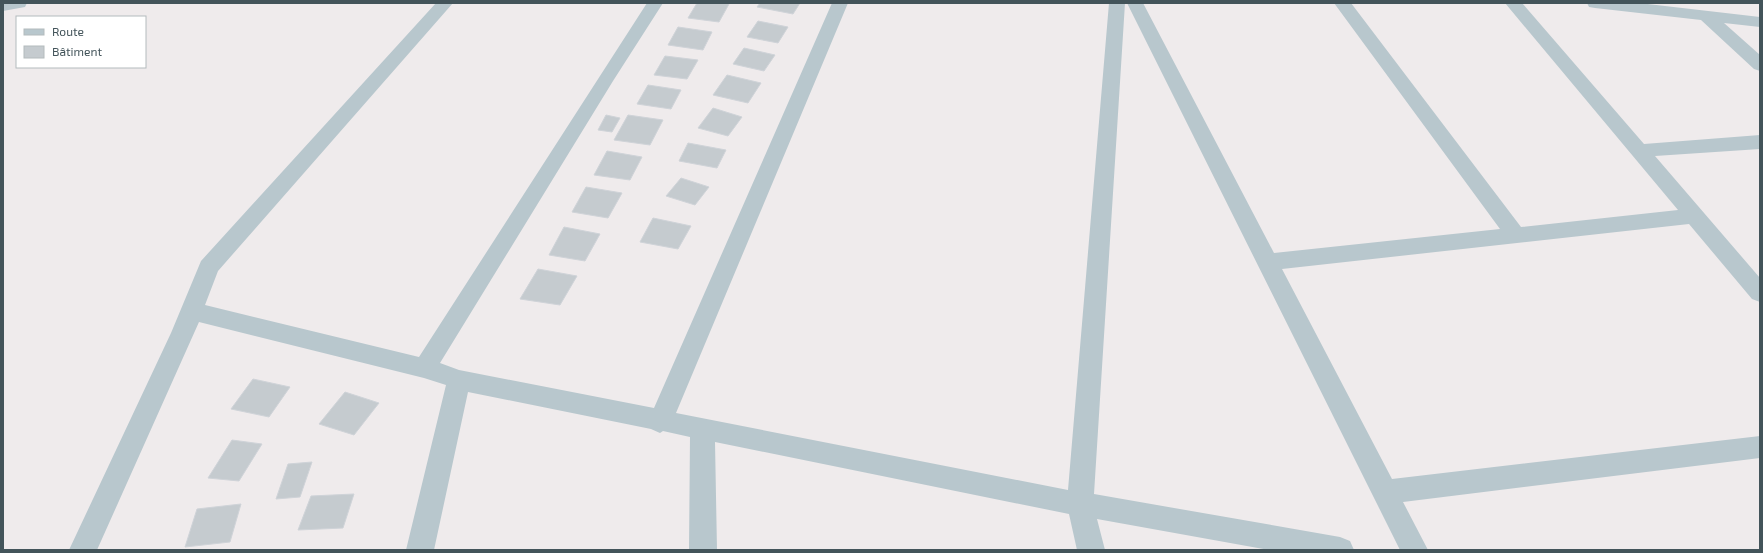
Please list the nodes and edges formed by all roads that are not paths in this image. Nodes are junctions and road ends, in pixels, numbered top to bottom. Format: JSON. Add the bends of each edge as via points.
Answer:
{"nodes":[{"id":1,"x":19,"y":3,"type":"edge"},
{"id":2,"x":445,"y":3,"type":"edge"},
{"id":3,"x":656,"y":3,"type":"edge"},
{"id":4,"x":840,"y":3,"type":"edge"},
{"id":5,"x":1117,"y":3,"type":"edge"},
{"id":6,"x":1135,"y":3,"type":"edge"},
{"id":7,"x":1342,"y":3,"type":"edge"},
{"id":8,"x":1513,"y":3,"type":"edge"},
{"id":9,"x":1595,"y":3,"type":"edge"},
{"id":10,"x":3,"y":6,"type":"edge"},
{"id":11,"x":1706,"y":16,"type":"junction"},
{"id":12,"x":1760,"y":22,"type":"edge"},
{"id":13,"x":1760,"y":65,"type":"edge"},
{"id":14,"x":1760,"y":142,"type":"edge"},
{"id":15,"x":1639,"y":150,"type":"junction"},
{"id":16,"x":1695,"y":216,"type":"junction"},
{"id":17,"x":1516,"y":235,"type":"junction"},
{"id":18,"x":1267,"y":262,"type":"junction"},
{"id":19,"x":1760,"y":293,"type":"edge"},
{"id":20,"x":192,"y":311,"type":"junction"},
{"id":21,"x":425,"y":368,"type":"junction"},
{"id":22,"x":459,"y":380,"type":"junction"},
{"id":23,"x":660,"y":422,"type":"junction"},
{"id":24,"x":702,"y":428,"type":"junction"},
{"id":25,"x":1760,"y":447,"type":"edge"},
{"id":26,"x":1384,"y":492,"type":"junction"},
{"id":27,"x":1080,"y":504,"type":"junction"},
{"id":28,"x":83,"y":550,"type":"edge"},
{"id":29,"x":420,"y":550,"type":"edge"},
{"id":30,"x":703,"y":550,"type":"edge"},
{"id":31,"x":1091,"y":550,"type":"edge"},
{"id":32,"x":1340,"y":550,"type":"edge"},
{"id":33,"x":1414,"y":550,"type":"edge"}],
"edges":[{"from":1,"to":10,"type":"street"},
{"from":2,"to":20,"type":"street","via":[[209,267]]},
{"from":3,"to":21,"type":"street","via":[[604,81]]},
{"from":4,"to":23,"type":"street"},
{"from":5,"to":27,"type":"street"},
{"from":6,"to":18,"type":"street"},
{"from":7,"to":17,"type":"street"},
{"from":8,"to":15,"type":"street"},
{"from":9,"to":11,"type":"street"},
{"from":11,"to":12,"type":"street"},
{"from":11,"to":13,"type":"street"},
{"from":14,"to":15,"type":"street"},
{"from":15,"to":16,"type":"street"},
{"from":16,"to":17,"type":"street"},
{"from":16,"to":19,"type":"street"},
{"from":17,"to":18,"type":"street"},
{"from":18,"to":26,"type":"street"},
{"from":20,"to":21,"type":"street"},
{"from":20,"to":28,"type":"street"},
{"from":21,"to":22,"type":"street"},
{"from":22,"to":23,"type":"street"},
{"from":22,"to":29,"type":"street"},
{"from":23,"to":24,"type":"street"},
{"from":24,"to":27,"type":"street"},
{"from":24,"to":30,"type":"street"},
{"from":25,"to":26,"type":"street"},
{"from":26,"to":33,"type":"street"},
{"from":27,"to":31,"type":"street"},
{"from":27,"to":32,"type":"street"}]}
